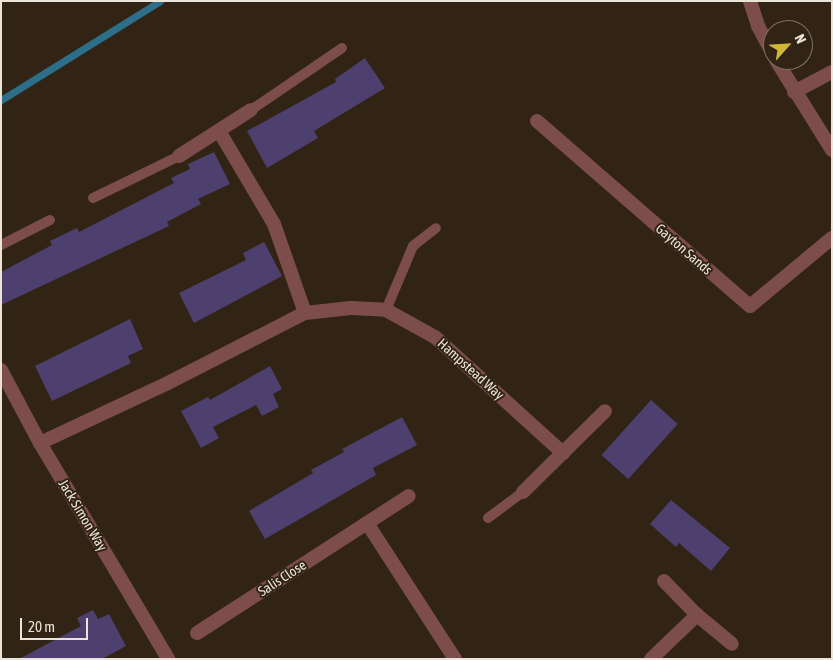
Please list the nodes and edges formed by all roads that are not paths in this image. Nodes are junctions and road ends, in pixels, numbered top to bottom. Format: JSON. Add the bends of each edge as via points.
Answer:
{"nodes":[{"id":1,"x":750,"y":1,"type":"edge"},
{"id":2,"x":763,"y":35,"type":"edge"},
{"id":3,"x":342,"y":48,"type":"dead end"},
{"id":4,"x":782,"y":70,"type":"edge"},
{"id":5,"x":832,"y":72,"type":"edge"},
{"id":6,"x":794,"y":92,"type":"junction"},
{"id":7,"x":251,"y":110,"type":"joint"},
{"id":8,"x":536,"y":121,"type":"dead end"},
{"id":9,"x":219,"y":131,"type":"junction"},
{"id":10,"x":832,"y":150,"type":"edge"},
{"id":11,"x":179,"y":156,"type":"joint"},
{"id":12,"x":93,"y":198,"type":"dead end"},
{"id":13,"x":50,"y":220,"type":"dead end"},
{"id":14,"x":436,"y":228,"type":"dead end"},
{"id":15,"x":832,"y":238,"type":"edge"},
{"id":16,"x":1,"y":245,"type":"edge"},
{"id":17,"x":386,"y":310,"type":"junction"},
{"id":18,"x":305,"y":313,"type":"junction"},
{"id":19,"x":1,"y":370,"type":"edge"},
{"id":20,"x":605,"y":411,"type":"dead end"},
{"id":21,"x":40,"y":443,"type":"junction"},
{"id":22,"x":563,"y":452,"type":"junction"},
{"id":23,"x":523,"y":492,"type":"joint"},
{"id":24,"x":409,"y":496,"type":"dead end"},
{"id":25,"x":488,"y":518,"type":"dead end"},
{"id":26,"x":367,"y":523,"type":"junction"},
{"id":27,"x":664,"y":581,"type":"dead end"},
{"id":28,"x":697,"y":615,"type":"junction"},
{"id":29,"x":196,"y":633,"type":"dead end"},
{"id":30,"x":732,"y":644,"type":"dead end"},
{"id":31,"x":165,"y":658,"type":"edge"},
{"id":32,"x":455,"y":659,"type":"edge"},
{"id":33,"x":651,"y":659,"type":"edge"}],
"edges":[{"from":1,"to":2,"type":"street"},
{"from":3,"to":7,"type":"lane"},
{"from":4,"to":6,"type":"street"},
{"from":5,"to":6,"type":"street"},
{"from":6,"to":10,"type":"street"},
{"from":7,"to":9,"type":"street"},
{"from":8,"to":15,"type":"street","name":"Gayton Sands","via":[[750,306]]},
{"from":9,"to":11,"type":"street"},
{"from":9,"to":18,"type":"street","via":[[274,224]]},
{"from":11,"to":12,"type":"lane"},
{"from":13,"to":16,"type":"lane"},
{"from":14,"to":17,"type":"lane","via":[[413,246]]},
{"from":17,"to":18,"type":"street","name":"Hampstead Way","via":[[351,308]]},
{"from":17,"to":22,"type":"street","name":"Hampstead Way","via":[[435,337]]},
{"from":18,"to":21,"type":"street","name":"Hampstead Way","via":[[168,383]]},
{"from":19,"to":21,"type":"street","name":"Jack Simon Way"},
{"from":20,"to":22,"type":"street"},
{"from":21,"to":31,"type":"street","name":"Jack Simon Way"},
{"from":22,"to":23,"type":"street"},
{"from":23,"to":25,"type":"lane"},
{"from":24,"to":26,"type":"street","name":"Salis Close"},
{"from":26,"to":29,"type":"street","name":"Salis Close"},
{"from":26,"to":32,"type":"street"},
{"from":27,"to":28,"type":"street"},
{"from":28,"to":30,"type":"street"},
{"from":28,"to":33,"type":"street"}]}
